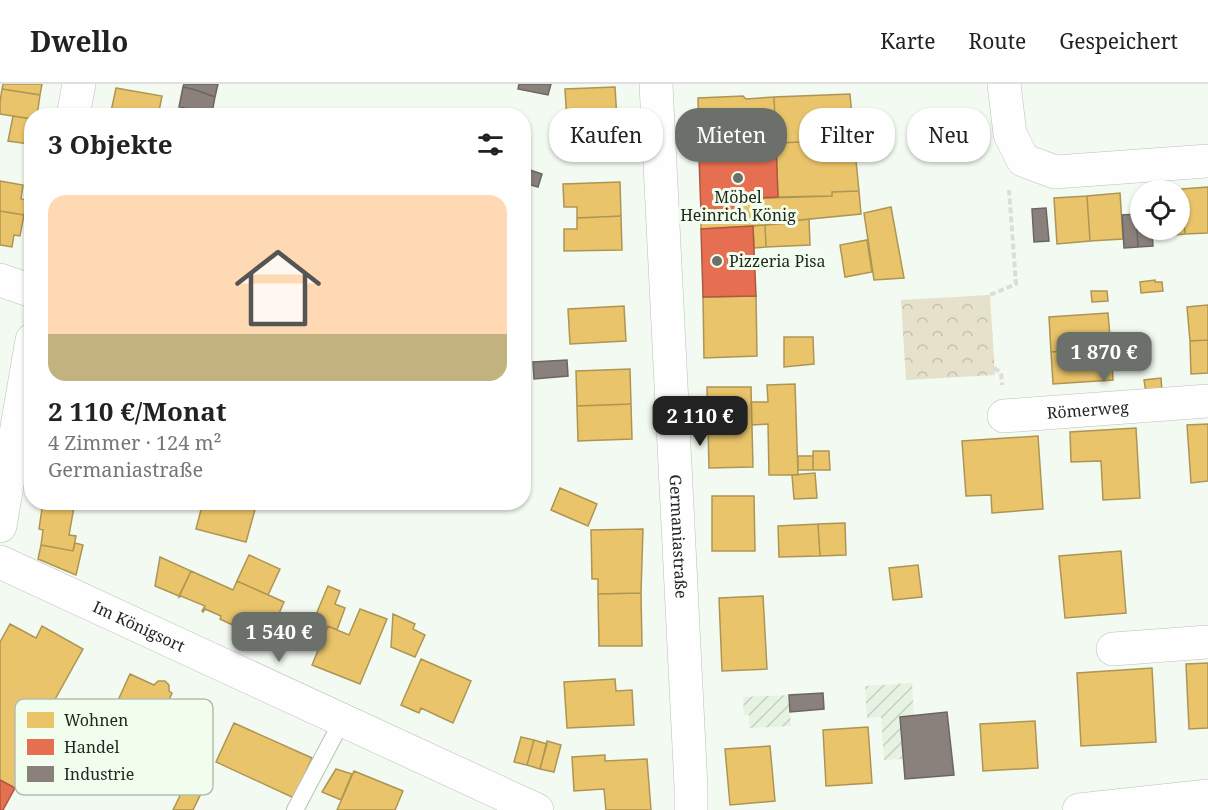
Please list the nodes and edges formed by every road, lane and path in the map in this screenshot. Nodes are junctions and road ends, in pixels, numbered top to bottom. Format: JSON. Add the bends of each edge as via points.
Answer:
{"nodes":[{"id":1,"x":79,"y":84,"type":"edge"},
{"id":2,"x":656,"y":84,"type":"edge"},
{"id":3,"x":1004,"y":84,"type":"edge"},
{"id":4,"x":74,"y":108,"type":"edge"},
{"id":5,"x":1023,"y":160,"type":"junction"},
{"id":6,"x":1208,"y":161,"type":"edge"},
{"id":7,"x":0,"y":280,"type":"edge"},
{"id":8,"x":24,"y":288,"type":"edge"},
{"id":9,"x":990,"y":295,"type":"dead end"},
{"id":10,"x":24,"y":386,"type":"edge"},
{"id":11,"x":1208,"y":401,"type":"edge"},
{"id":12,"x":1004,"y":416,"type":"dead end"},
{"id":13,"x":0,"y":526,"type":"edge"},
{"id":14,"x":0,"y":562,"type":"edge"},
{"id":15,"x":1208,"y":642,"type":"edge"},
{"id":16,"x":1113,"y":649,"type":"dead end"},
{"id":17,"x":342,"y":720,"type":"junction"},
{"id":18,"x":1208,"y":796,"type":"edge"},
{"id":19,"x":295,"y":810,"type":"edge"},
{"id":20,"x":537,"y":810,"type":"edge"},
{"id":21,"x":691,"y":810,"type":"edge"},
{"id":22,"x":1079,"y":810,"type":"edge"}],
"edges":[{"from":1,"to":4,"type":"street"},
{"from":2,"to":21,"type":"street","name":"Germaniastraße"},
{"from":3,"to":5,"type":"street","via":[[1010,134]]},
{"from":5,"to":6,"type":"street","via":[[1055,172]]},
{"from":5,"to":9,"type":"path","via":[[1009,185],[1016,284]]},
{"from":7,"to":8,"type":"street"},
{"from":10,"to":13,"type":"street"},
{"from":11,"to":12,"type":"street","name":"Römerweg"},
{"from":14,"to":17,"type":"street","name":"Im Königsort"},
{"from":15,"to":16,"type":"street"},
{"from":17,"to":19,"type":"lane"},
{"from":17,"to":20,"type":"street","name":"Im Königsort"},
{"from":18,"to":22,"type":"street"}]}
